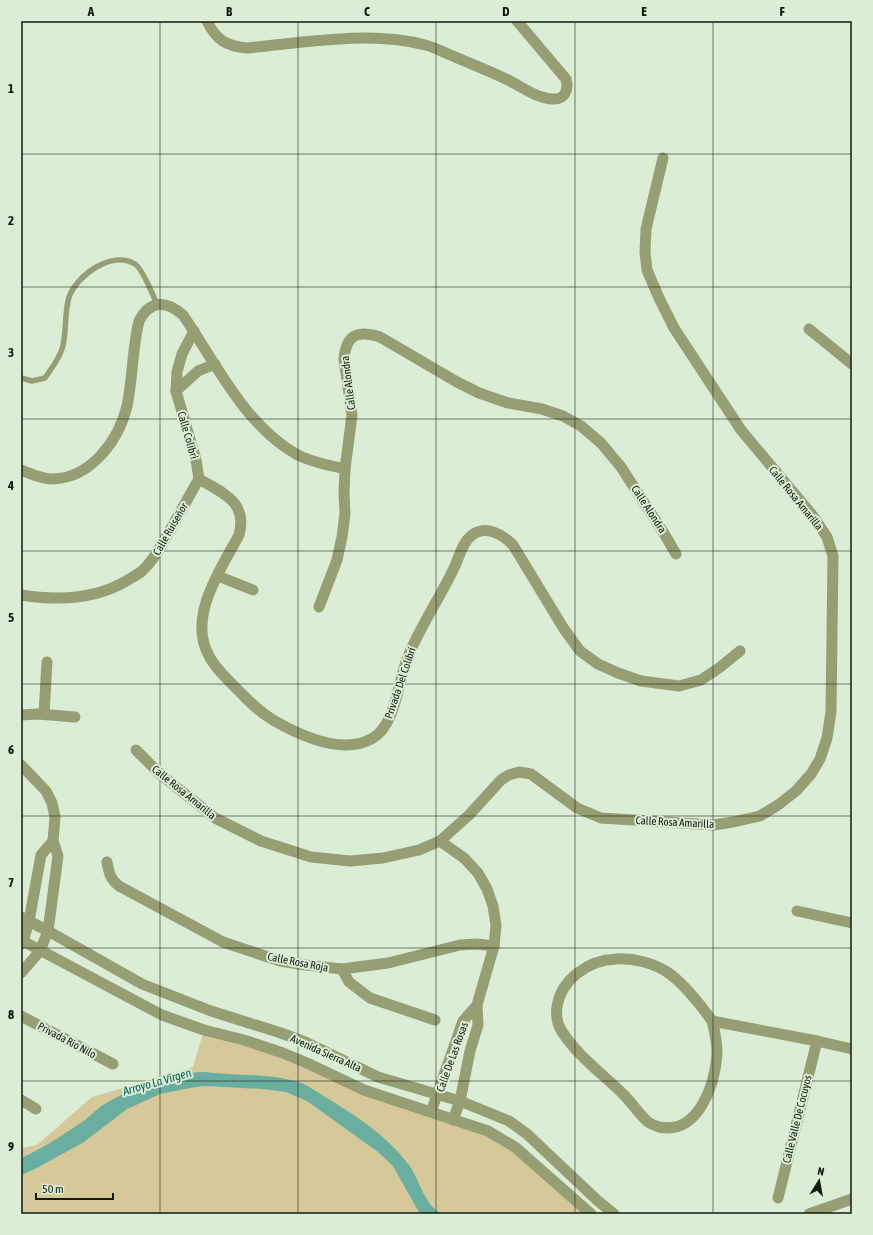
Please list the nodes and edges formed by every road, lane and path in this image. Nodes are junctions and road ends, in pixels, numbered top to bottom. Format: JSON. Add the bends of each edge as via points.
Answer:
{"nodes":[{"id":1,"x":207,"y":21,"type":"edge"},
{"id":2,"x":517,"y":21,"type":"edge"},
{"id":3,"x":663,"y":158,"type":"dead end"},
{"id":4,"x":157,"y":304,"type":"junction"},
{"id":5,"x":809,"y":329,"type":"dead end"},
{"id":6,"x":194,"y":332,"type":"junction"},
{"id":7,"x":215,"y":364,"type":"junction"},
{"id":8,"x":852,"y":364,"type":"edge"},
{"id":9,"x":21,"y":378,"type":"edge"},
{"id":10,"x":176,"y":391,"type":"junction"},
{"id":11,"x":345,"y":469,"type":"junction"},
{"id":12,"x":21,"y":470,"type":"edge"},
{"id":13,"x":198,"y":479,"type":"junction"},
{"id":14,"x":676,"y":554,"type":"dead end"},
{"id":15,"x":218,"y":576,"type":"junction"},
{"id":16,"x":253,"y":590,"type":"dead end"},
{"id":17,"x":21,"y":595,"type":"edge"},
{"id":18,"x":319,"y":607,"type":"dead end"},
{"id":19,"x":740,"y":651,"type":"dead end"},
{"id":20,"x":47,"y":662,"type":"dead end"},
{"id":21,"x":44,"y":714,"type":"junction"},
{"id":22,"x":21,"y":715,"type":"edge"},
{"id":23,"x":75,"y":717,"type":"dead end"},
{"id":24,"x":136,"y":750,"type":"dead end"},
{"id":25,"x":21,"y":765,"type":"edge"},
{"id":26,"x":53,"y":840,"type":"junction"},
{"id":27,"x":440,"y":841,"type":"junction"},
{"id":28,"x":107,"y":862,"type":"dead end"},
{"id":29,"x":37,"y":879,"type":"junction"},
{"id":30,"x":54,"y":882,"type":"junction"},
{"id":31,"x":797,"y":911,"type":"dead end"},
{"id":32,"x":25,"y":919,"type":"edge"},
{"id":33,"x":852,"y":923,"type":"edge"},
{"id":34,"x":48,"y":931,"type":"junction"},
{"id":35,"x":22,"y":942,"type":"edge"},
{"id":36,"x":494,"y":946,"type":"junction"},
{"id":37,"x":40,"y":950,"type":"junction"},
{"id":38,"x":342,"y":969,"type":"junction"},
{"id":39,"x":21,"y":973,"type":"edge"},
{"id":40,"x":477,"y":1005,"type":"junction"},
{"id":41,"x":21,"y":1016,"type":"edge"},
{"id":42,"x":435,"y":1020,"type":"dead end"},
{"id":43,"x":712,"y":1021,"type":"junction"},
{"id":44,"x":248,"y":1024,"type":"junction"},
{"id":45,"x":244,"y":1040,"type":"junction"},
{"id":46,"x":817,"y":1041,"type":"junction"},
{"id":47,"x":455,"y":1046,"type":"junction"},
{"id":48,"x":852,"y":1049,"type":"edge"},
{"id":49,"x":470,"y":1051,"type":"junction"},
{"id":50,"x":113,"y":1064,"type":"dead end"},
{"id":51,"x":437,"y":1095,"type":"junction"},
{"id":52,"x":21,"y":1100,"type":"edge"},
{"id":53,"x":460,"y":1101,"type":"junction"},
{"id":54,"x":36,"y":1109,"type":"dead end"},
{"id":55,"x":431,"y":1112,"type":"junction"},
{"id":56,"x":453,"y":1120,"type":"junction"},
{"id":57,"x":778,"y":1198,"type":"dead end"},
{"id":58,"x":852,"y":1199,"type":"edge"},
{"id":59,"x":591,"y":1214,"type":"edge"},
{"id":60,"x":614,"y":1214,"type":"edge"},
{"id":61,"x":809,"y":1214,"type":"edge"}],
"edges":[{"from":1,"to":2,"type":"street","via":[[226,44],[246,48],[372,38],[425,45],[488,70],[538,95],[550,99],[561,98],[568,89],[566,79]]},
{"from":3,"to":27,"type":"street","name":"Calle Rosa Amarilla","via":[[646,228],[645,252],[647,270],[659,298],[674,328],[741,430],[813,516],[827,537],[832,556],[831,712],[828,738],[811,774],[796,791],[760,816],[713,825],[601,818],[577,808],[531,774],[519,772],[509,774],[501,780],[469,815]]},
{"from":4,"to":6,"type":"street","via":[[175,308],[183,314]]},
{"from":4,"to":9,"type":"lane","via":[[149,284],[136,264],[120,259],[100,265],[79,280],[69,298],[62,350],[45,378],[32,381]]},
{"from":4,"to":12,"type":"street","via":[[149,307],[139,321],[127,405],[117,433],[107,447],[92,463],[65,478],[39,478]]},
{"from":5,"to":8,"type":"street"},
{"from":6,"to":7,"type":"street"},
{"from":6,"to":10,"type":"street","name":"Calle Colibrí","via":[[182,354],[177,372]]},
{"from":7,"to":10,"type":"street","via":[[198,371]]},
{"from":7,"to":11,"type":"street","via":[[247,411],[266,432],[296,454]]},
{"from":10,"to":13,"type":"street","name":"Calle Colibrí","via":[[196,460]]},
{"from":11,"to":14,"type":"street","name":"Calle Alondra","via":[[352,414],[345,350],[352,336],[369,333],[479,393],[508,403],[542,409],[581,426],[601,443],[621,467]]},
{"from":11,"to":18,"type":"street","via":[[342,537],[337,560]]},
{"from":13,"to":15,"type":"street","name":"Privada Del Colibrí","via":[[224,493],[234,502],[241,514],[239,535]]},
{"from":13,"to":17,"type":"street","name":"Calle Ruiseñor","via":[[156,555],[142,571],[106,591],[88,596],[49,599]]},
{"from":15,"to":16,"type":"street"},
{"from":15,"to":19,"type":"street","name":"Privada Del Colibrí","via":[[203,610],[203,641],[208,655],[247,700],[272,719],[316,740],[331,744],[361,744],[373,738],[386,724],[413,644],[447,582],[466,540],[478,531],[498,533],[513,545],[580,652],[611,670],[641,681],[679,686],[700,680],[720,668]]},
{"from":20,"to":21,"type":"street"},
{"from":21,"to":22,"type":"street"},
{"from":21,"to":23,"type":"street"},
{"from":24,"to":27,"type":"street","name":"Calle Rosa Amarilla","via":[[160,774],[215,818],[260,841],[311,857],[350,861],[383,858],[419,850]]},
{"from":25,"to":26,"type":"street","via":[[46,791],[52,803],[55,817]]},
{"from":26,"to":29,"type":"street","via":[[41,855]]},
{"from":26,"to":30,"type":"street","via":[[58,856]]},
{"from":27,"to":36,"type":"street","name":"Calle De Las Rosas","via":[[464,858],[487,888],[496,925]]},
{"from":28,"to":38,"type":"street","name":"Calle Rosa Roja","via":[[109,875],[120,886],[223,942],[280,961]]},
{"from":29,"to":30,"type":"street"},
{"from":29,"to":32,"type":"street"},
{"from":30,"to":34,"type":"street"},
{"from":31,"to":33,"type":"street"},
{"from":32,"to":34,"type":"street","name":"Avenida Sierra Alta"},
{"from":32,"to":35,"type":"street"},
{"from":34,"to":37,"type":"street"},
{"from":34,"to":44,"type":"street","name":"Avenida Sierra Alta","via":[[142,984]]},
{"from":35,"to":37,"type":"street","name":"Avenida Sierra Alta"},
{"from":36,"to":38,"type":"street","name":"Calle Rosa Roja","via":[[460,945],[388,963]]},
{"from":36,"to":40,"type":"street","name":"Calle De Las Rosas"},
{"from":37,"to":39,"type":"street"},
{"from":37,"to":45,"type":"street","name":"Avenida Sierra Alta","via":[[162,1015],[204,1030]]},
{"from":38,"to":42,"type":"street","via":[[349,982],[370,998]]},
{"from":40,"to":47,"type":"street","name":"Calle De Las Rosas","via":[[463,1021]]},
{"from":40,"to":49,"type":"street","name":"Calle De Las Rosas","via":[[478,1025]]},
{"from":41,"to":50,"type":"street","name":"Privada Río Nilo"},
{"from":43,"to":43,"type":"street","via":[[717,1052],[709,1092],[692,1119],[669,1128],[649,1122],[594,1068],[568,1040],[560,1028],[556,1015],[557,1005],[569,981],[597,963],[615,959],[652,964],[670,974],[696,998]]},
{"from":43,"to":46,"type":"street"},
{"from":44,"to":45,"type":"street"},
{"from":44,"to":51,"type":"street","name":"Avenida Sierra Alta","via":[[305,1042],[378,1077]]},
{"from":45,"to":55,"type":"street","name":"Avenida Sierra Alta","via":[[307,1063],[364,1090]]},
{"from":46,"to":48,"type":"street"},
{"from":46,"to":57,"type":"street","name":"Calle Valle De Cocuyos"},
{"from":47,"to":49,"type":"street"},
{"from":47,"to":51,"type":"street","name":"Calle De Las Rosas"},
{"from":49,"to":53,"type":"street","name":"Calle De Las Rosas"},
{"from":51,"to":53,"type":"street","name":"Avenida Sierra Alta"},
{"from":51,"to":55,"type":"street","name":"Calle De Las Rosas"},
{"from":52,"to":54,"type":"street"},
{"from":53,"to":56,"type":"street","name":"Calle De Las Rosas"},
{"from":53,"to":60,"type":"street","name":"Avenida Sierra Alta","via":[[509,1121],[527,1134]]},
{"from":55,"to":56,"type":"street","name":"Avenida Sierra Alta"},
{"from":56,"to":59,"type":"street","name":"Avenida Sierra Alta","via":[[488,1131],[515,1147]]},
{"from":58,"to":61,"type":"street"}]}
